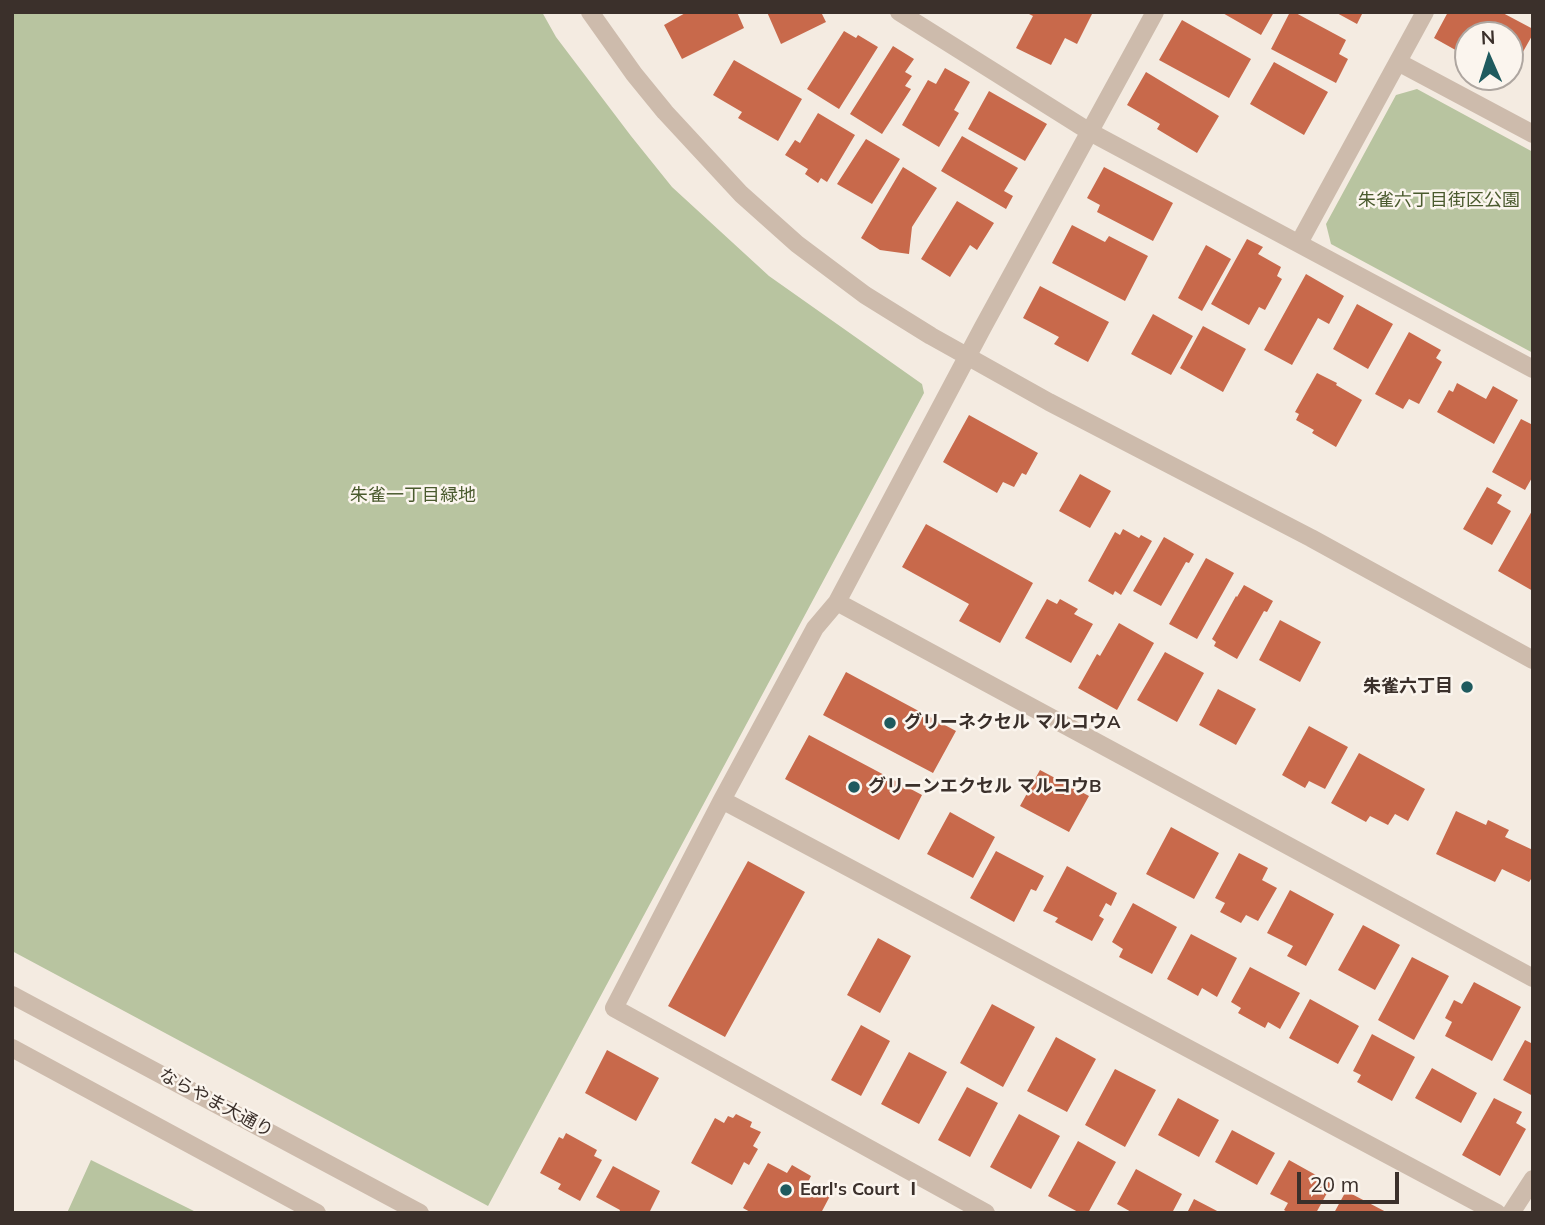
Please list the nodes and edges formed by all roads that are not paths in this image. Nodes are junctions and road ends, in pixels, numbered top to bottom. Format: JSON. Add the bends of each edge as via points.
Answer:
{"nodes":[{"id":1,"x":590,"y":12,"type":"edge"},
{"id":2,"x":899,"y":12,"type":"edge"},
{"id":3,"x":1155,"y":12,"type":"edge"},
{"id":4,"x":1425,"y":12,"type":"edge"},
{"id":5,"x":1398,"y":62,"type":"junction"},
{"id":6,"x":1090,"y":132,"type":"junction"},
{"id":7,"x":1533,"y":134,"type":"edge"},
{"id":8,"x":1298,"y":243,"type":"junction"},
{"id":9,"x":967,"y":357,"type":"junction"},
{"id":10,"x":1533,"y":369,"type":"edge"},
{"id":11,"x":836,"y":601,"type":"junction"},
{"id":12,"x":1533,"y":660,"type":"edge"},
{"id":13,"x":722,"y":800,"type":"junction"},
{"id":14,"x":1533,"y":978,"type":"edge"},
{"id":15,"x":12,"y":995,"type":"edge"},
{"id":16,"x":12,"y":1048,"type":"edge"},
{"id":17,"x":1533,"y":1179,"type":"edge"},
{"id":18,"x":317,"y":1213,"type":"edge"},
{"id":19,"x":419,"y":1213,"type":"edge"},
{"id":20,"x":985,"y":1213,"type":"edge"},
{"id":21,"x":1497,"y":1213,"type":"edge"},
{"id":22,"x":1511,"y":1213,"type":"edge"}],
"edges":[{"from":1,"to":9,"type":"street","via":[[649,93],[741,194],[865,295]]},
{"from":2,"to":6,"type":"street"},
{"from":3,"to":6,"type":"street"},
{"from":4,"to":5,"type":"street"},
{"from":5,"to":7,"type":"street"},
{"from":5,"to":8,"type":"street"},
{"from":6,"to":8,"type":"street"},
{"from":6,"to":9,"type":"street"},
{"from":8,"to":10,"type":"street"},
{"from":9,"to":11,"type":"street"},
{"from":9,"to":12,"type":"street"},
{"from":11,"to":13,"type":"street","via":[[815,628]]},
{"from":11,"to":14,"type":"street"},
{"from":13,"to":20,"type":"street","via":[[614,1008]]},
{"from":13,"to":21,"type":"street"},
{"from":15,"to":19,"type":"street","name":"ならやま大通り"},
{"from":16,"to":18,"type":"street"},
{"from":17,"to":22,"type":"street"}]}
